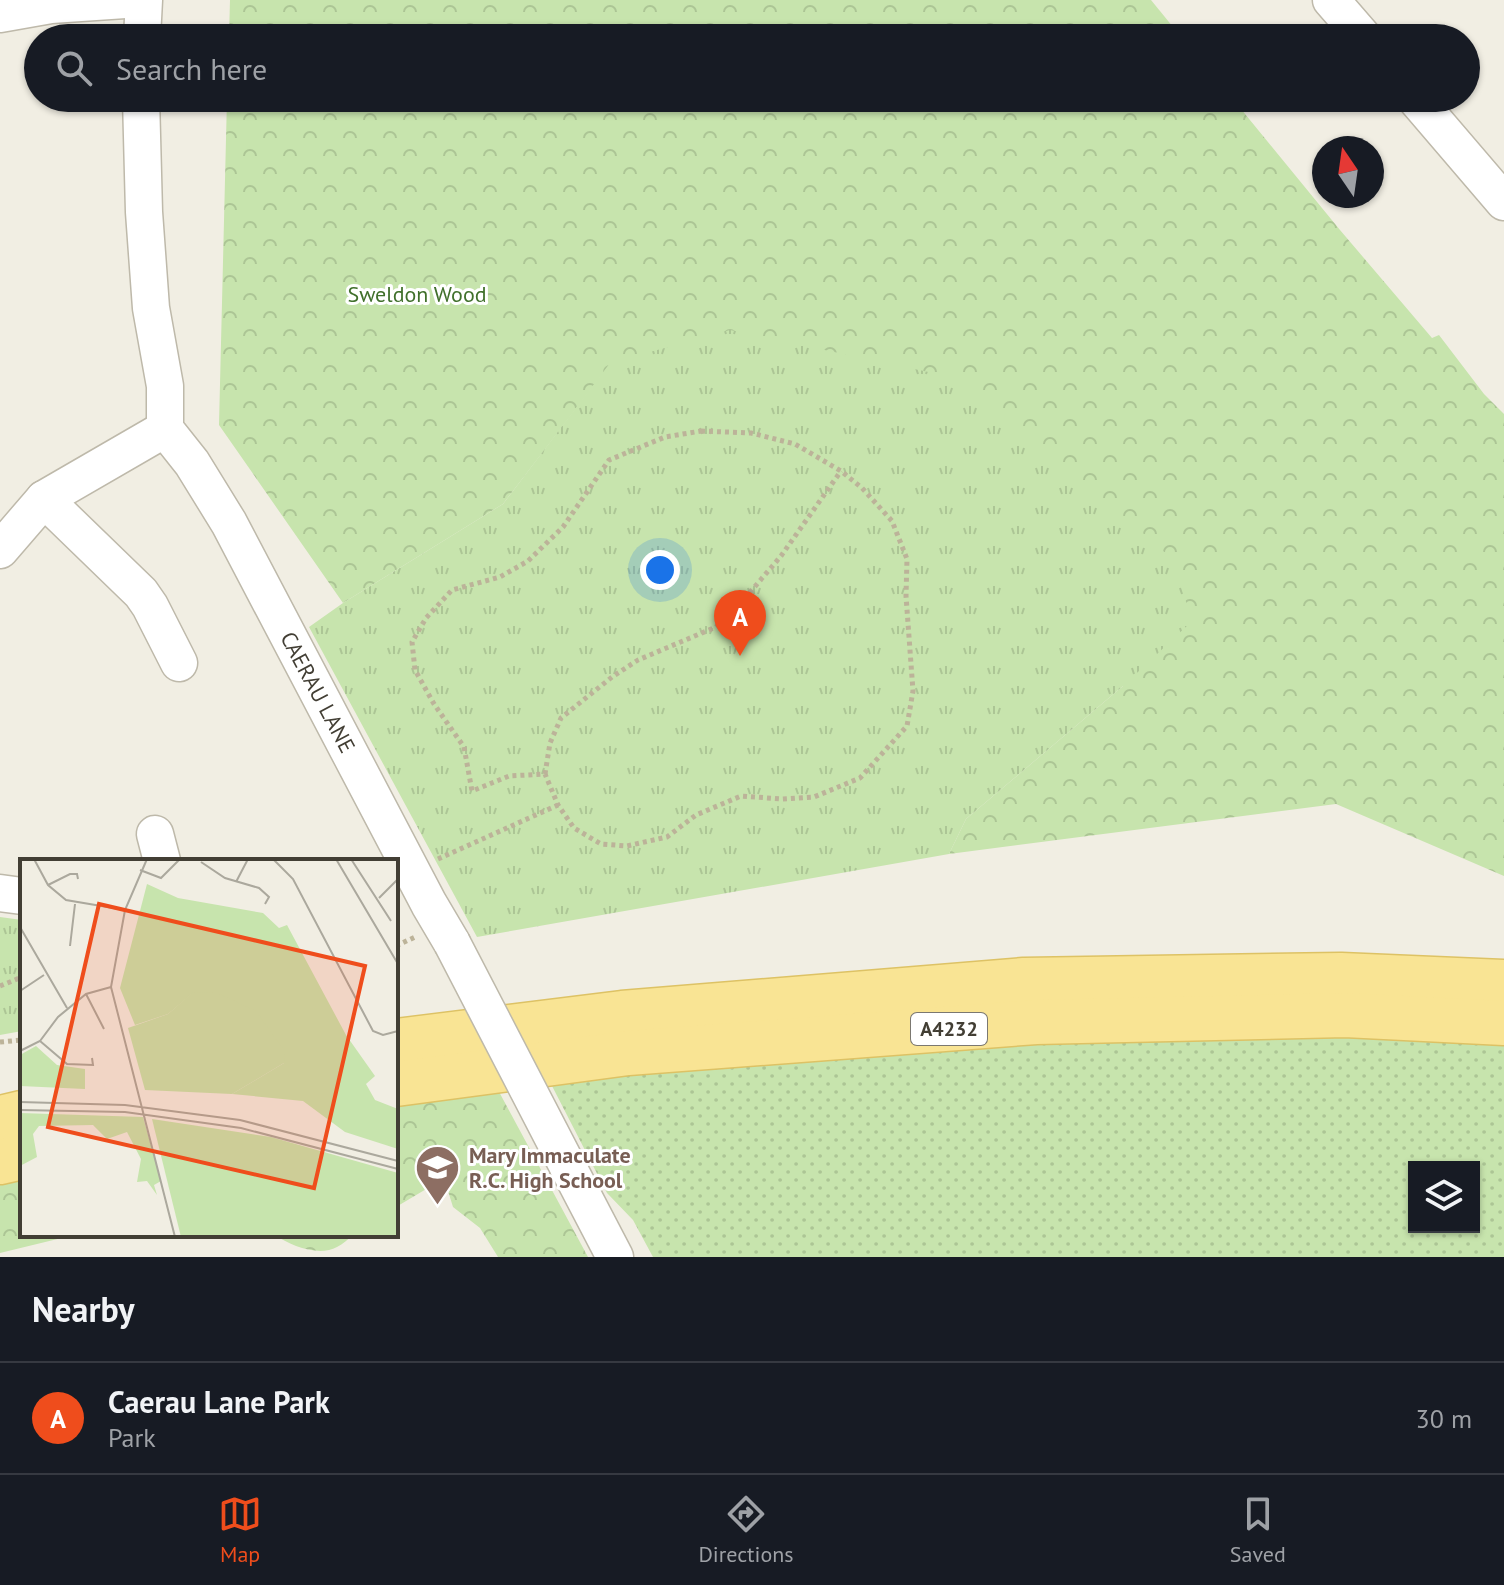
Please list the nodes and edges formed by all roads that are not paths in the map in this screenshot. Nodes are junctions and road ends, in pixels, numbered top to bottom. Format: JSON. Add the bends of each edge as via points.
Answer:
{"nodes":[{"id":1,"x":125,"y":0,"type":"edge"},
{"id":2,"x":144,"y":0,"type":"edge"},
{"id":3,"x":1331,"y":0,"type":"edge"},
{"id":4,"x":0,"y":14,"type":"edge"},
{"id":5,"x":143,"y":24,"type":"edge"},
{"id":6,"x":1352,"y":24,"type":"edge"},
{"id":7,"x":141,"y":112,"type":"edge"},
{"id":8,"x":1427,"y":112,"type":"edge"},
{"id":9,"x":1504,"y":202,"type":"edge"},
{"id":10,"x":165,"y":429,"type":"junction"},
{"id":11,"x":44,"y":499,"type":"junction"},
{"id":12,"x":0,"y":550,"type":"edge"},
{"id":13,"x":179,"y":663,"type":"dead end"},
{"id":14,"x":0,"y":893,"type":"edge"},
{"id":15,"x":20,"y":896,"type":"edge"},
{"id":16,"x":1504,"y":982,"type":"edge"},
{"id":17,"x":1504,"y":1023,"type":"edge"},
{"id":18,"x":398,"y":1041,"type":"edge"},
{"id":19,"x":398,"y":1084,"type":"edge"},
{"id":20,"x":20,"y":1113,"type":"edge"},
{"id":21,"x":0,"y":1118,"type":"edge"},
{"id":22,"x":20,"y":1157,"type":"edge"},
{"id":23,"x":0,"y":1162,"type":"edge"},
{"id":24,"x":615,"y":1257,"type":"edge"}],
"edges":[{"from":1,"to":4,"type":"street"},
{"from":2,"to":5,"type":"street"},
{"from":3,"to":6,"type":"street"},
{"from":7,"to":10,"type":"street","via":[[151,308],[165,386]]},
{"from":8,"to":9,"type":"street"},
{"from":10,"to":11,"type":"street"},
{"from":10,"to":24,"type":"street","name":"CAERAU LANE","bridge":true,"via":[[229,523]]},
{"from":11,"to":12,"type":"street"},
{"from":11,"to":13,"type":"street","via":[[141,593]]},
{"from":14,"to":15,"type":"street"},
{"from":16,"to":18,"type":"main road","number":"A4232","via":[[1341,975],[1024,980],[622,1013]]},
{"from":17,"to":19,"type":"main road","number":"A4232","via":[[1345,1015],[1036,1022],[628,1053]]},
{"from":20,"to":21,"type":"main road"},
{"from":22,"to":23,"type":"main road"}]}
